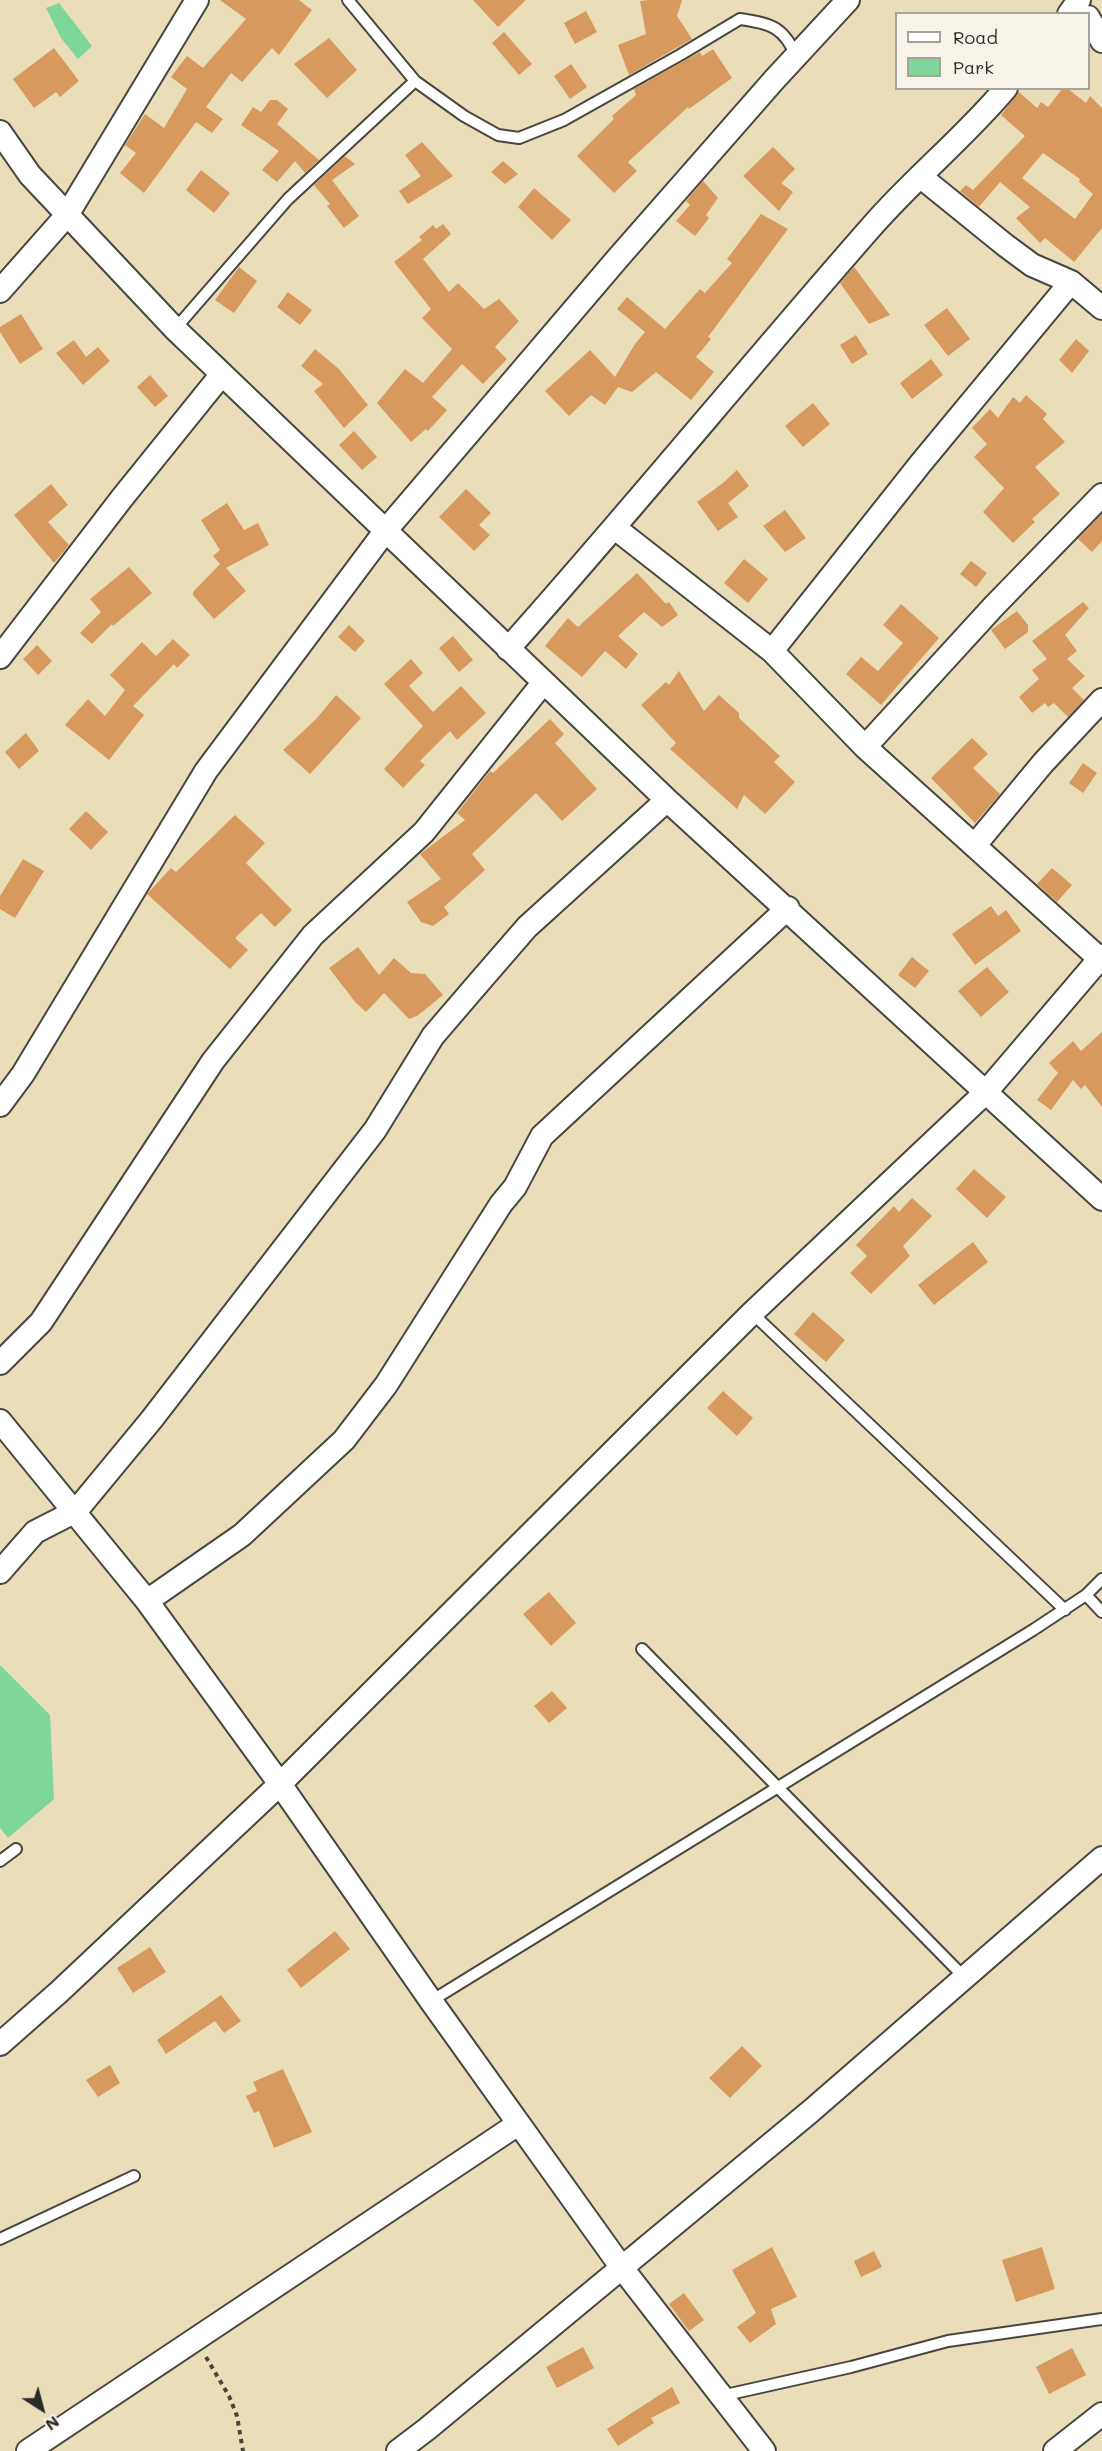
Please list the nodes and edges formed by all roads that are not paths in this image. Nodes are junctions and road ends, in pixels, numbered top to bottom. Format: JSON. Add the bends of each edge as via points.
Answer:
{"nodes":[{"id":1,"x":197,"y":0,"type":"edge"},
{"id":2,"x":348,"y":0,"type":"edge"},
{"id":3,"x":848,"y":0,"type":"edge"},
{"id":4,"x":1090,"y":23,"type":"edge"},
{"id":5,"x":1102,"y":41,"type":"edge"},
{"id":6,"x":796,"y":56,"type":"junction"},
{"id":7,"x":415,"y":81,"type":"junction"},
{"id":8,"x":1004,"y":90,"type":"edge"},
{"id":9,"x":3,"y":144,"type":"edge"},
{"id":10,"x":921,"y":177,"type":"junction"},
{"id":11,"x":67,"y":215,"type":"junction"},
{"id":12,"x":1071,"y":282,"type":"junction"},
{"id":13,"x":0,"y":291,"type":"edge"},
{"id":14,"x":1102,"y":308,"type":"edge"},
{"id":15,"x":176,"y":329,"type":"junction"},
{"id":16,"x":222,"y":374,"type":"junction"},
{"id":17,"x":1102,"y":495,"type":"edge"},
{"id":18,"x":615,"y":528,"type":"junction"},
{"id":19,"x":386,"y":530,"type":"junction"},
{"id":20,"x":508,"y":649,"type":"junction"},
{"id":21,"x":772,"y":651,"type":"junction"},
{"id":22,"x":0,"y":657,"type":"edge"},
{"id":23,"x":543,"y":683,"type":"junction"},
{"id":24,"x":1102,"y":700,"type":"edge"},
{"id":25,"x":865,"y":747,"type":"junction"},
{"id":26,"x":667,"y":800,"type":"junction"},
{"id":27,"x":975,"y":845,"type":"junction"},
{"id":28,"x":788,"y":908,"type":"junction"},
{"id":29,"x":1101,"y":958,"type":"edge"},
{"id":30,"x":986,"y":1092,"type":"junction"},
{"id":31,"x":0,"y":1106,"type":"edge"},
{"id":32,"x":1102,"y":1199,"type":"edge"},
{"id":33,"x":752,"y":1313,"type":"junction"},
{"id":34,"x":0,"y":1363,"type":"edge"},
{"id":35,"x":0,"y":1421,"type":"edge"},
{"id":36,"x":76,"y":1511,"type":"junction"},
{"id":37,"x":0,"y":1572,"type":"edge"},
{"id":38,"x":1102,"y":1579,"type":"edge"},
{"id":39,"x":1086,"y":1595,"type":"junction"},
{"id":40,"x":147,"y":1601,"type":"junction"},
{"id":41,"x":1065,"y":1610,"type":"junction"},
{"id":42,"x":1102,"y":1612,"type":"edge"},
{"id":43,"x":642,"y":1649,"type":"dead end"},
{"id":44,"x":280,"y":1784,"type":"junction"},
{"id":45,"x":777,"y":1789,"type":"junction"},
{"id":46,"x":16,"y":1849,"type":"dead end"},
{"id":47,"x":1102,"y":1858,"type":"edge"},
{"id":48,"x":0,"y":1861,"type":"edge"},
{"id":49,"x":964,"y":1977,"type":"junction"},
{"id":50,"x":431,"y":2001,"type":"junction"},
{"id":51,"x":0,"y":2044,"type":"edge"},
{"id":52,"x":518,"y":2124,"type":"junction"},
{"id":53,"x":134,"y":2176,"type":"dead end"},
{"id":54,"x":0,"y":2239,"type":"edge"},
{"id":55,"x":622,"y":2268,"type":"junction"},
{"id":56,"x":1102,"y":2319,"type":"edge"},
{"id":57,"x":721,"y":2396,"type":"junction"},
{"id":58,"x":1102,"y":2414,"type":"edge"},
{"id":59,"x":1057,"y":2450,"type":"edge"},
{"id":60,"x":28,"y":2451,"type":"edge"},
{"id":61,"x":398,"y":2451,"type":"edge"},
{"id":62,"x":764,"y":2451,"type":"edge"}],
"edges":[{"from":1,"to":11,"type":"street"},
{"from":2,"to":7,"type":"lane"},
{"from":3,"to":6,"type":"street"},
{"from":4,"to":5,"type":"street"},
{"from":6,"to":7,"type":"lane","via":[[790,42],[768,23],[740,19],[564,120],[519,138],[498,135]]},
{"from":6,"to":19,"type":"street"},
{"from":7,"to":15,"type":"lane","via":[[288,199]]},
{"from":8,"to":10,"type":"street"},
{"from":9,"to":11,"type":"street"},
{"from":10,"to":12,"type":"street","via":[[1032,265]]},
{"from":10,"to":18,"type":"street","via":[[875,222]]},
{"from":11,"to":13,"type":"street"},
{"from":11,"to":15,"type":"street"},
{"from":12,"to":14,"type":"street"},
{"from":12,"to":21,"type":"street","via":[[921,462]]},
{"from":15,"to":16,"type":"street"},
{"from":16,"to":19,"type":"street"},
{"from":16,"to":22,"type":"street"},
{"from":17,"to":25,"type":"street"},
{"from":18,"to":20,"type":"street"},
{"from":18,"to":21,"type":"street"},
{"from":19,"to":20,"type":"street"},
{"from":19,"to":31,"type":"street","via":[[206,771],[24,1074]]},
{"from":20,"to":23,"type":"street"},
{"from":21,"to":25,"type":"street"},
{"from":23,"to":26,"type":"street"},
{"from":23,"to":34,"type":"street","via":[[424,832],[306,945],[213,1061],[41,1322]]},
{"from":24,"to":27,"type":"street"},
{"from":25,"to":27,"type":"street"},
{"from":26,"to":28,"type":"street"},
{"from":26,"to":36,"type":"street","via":[[527,927],[433,1036],[375,1130]]},
{"from":27,"to":29,"type":"street"},
{"from":28,"to":30,"type":"street"},
{"from":28,"to":40,"type":"street","via":[[542,1136],[515,1187],[386,1385],[344,1440],[242,1535]]},
{"from":29,"to":30,"type":"street"},
{"from":30,"to":32,"type":"street"},
{"from":30,"to":33,"type":"street"},
{"from":33,"to":41,"type":"lane"},
{"from":33,"to":44,"type":"street"},
{"from":35,"to":36,"type":"street"},
{"from":36,"to":37,"type":"street","via":[[35,1532]]},
{"from":36,"to":40,"type":"street"},
{"from":38,"to":39,"type":"lane"},
{"from":39,"to":41,"type":"lane"},
{"from":39,"to":42,"type":"lane"},
{"from":40,"to":44,"type":"street"},
{"from":41,"to":45,"type":"lane"},
{"from":43,"to":45,"type":"lane"},
{"from":44,"to":50,"type":"street"},
{"from":44,"to":51,"type":"street"},
{"from":45,"to":49,"type":"lane"},
{"from":45,"to":50,"type":"lane"},
{"from":46,"to":48,"type":"lane"},
{"from":47,"to":49,"type":"street"},
{"from":49,"to":55,"type":"street","via":[[812,2111]]},
{"from":50,"to":52,"type":"street"},
{"from":52,"to":55,"type":"street"},
{"from":52,"to":60,"type":"street"},
{"from":53,"to":54,"type":"lane"},
{"from":55,"to":57,"type":"street"},
{"from":55,"to":61,"type":"street"},
{"from":56,"to":57,"type":"lane","via":[[948,2341]]},
{"from":57,"to":62,"type":"street"},
{"from":58,"to":59,"type":"street"}]}
